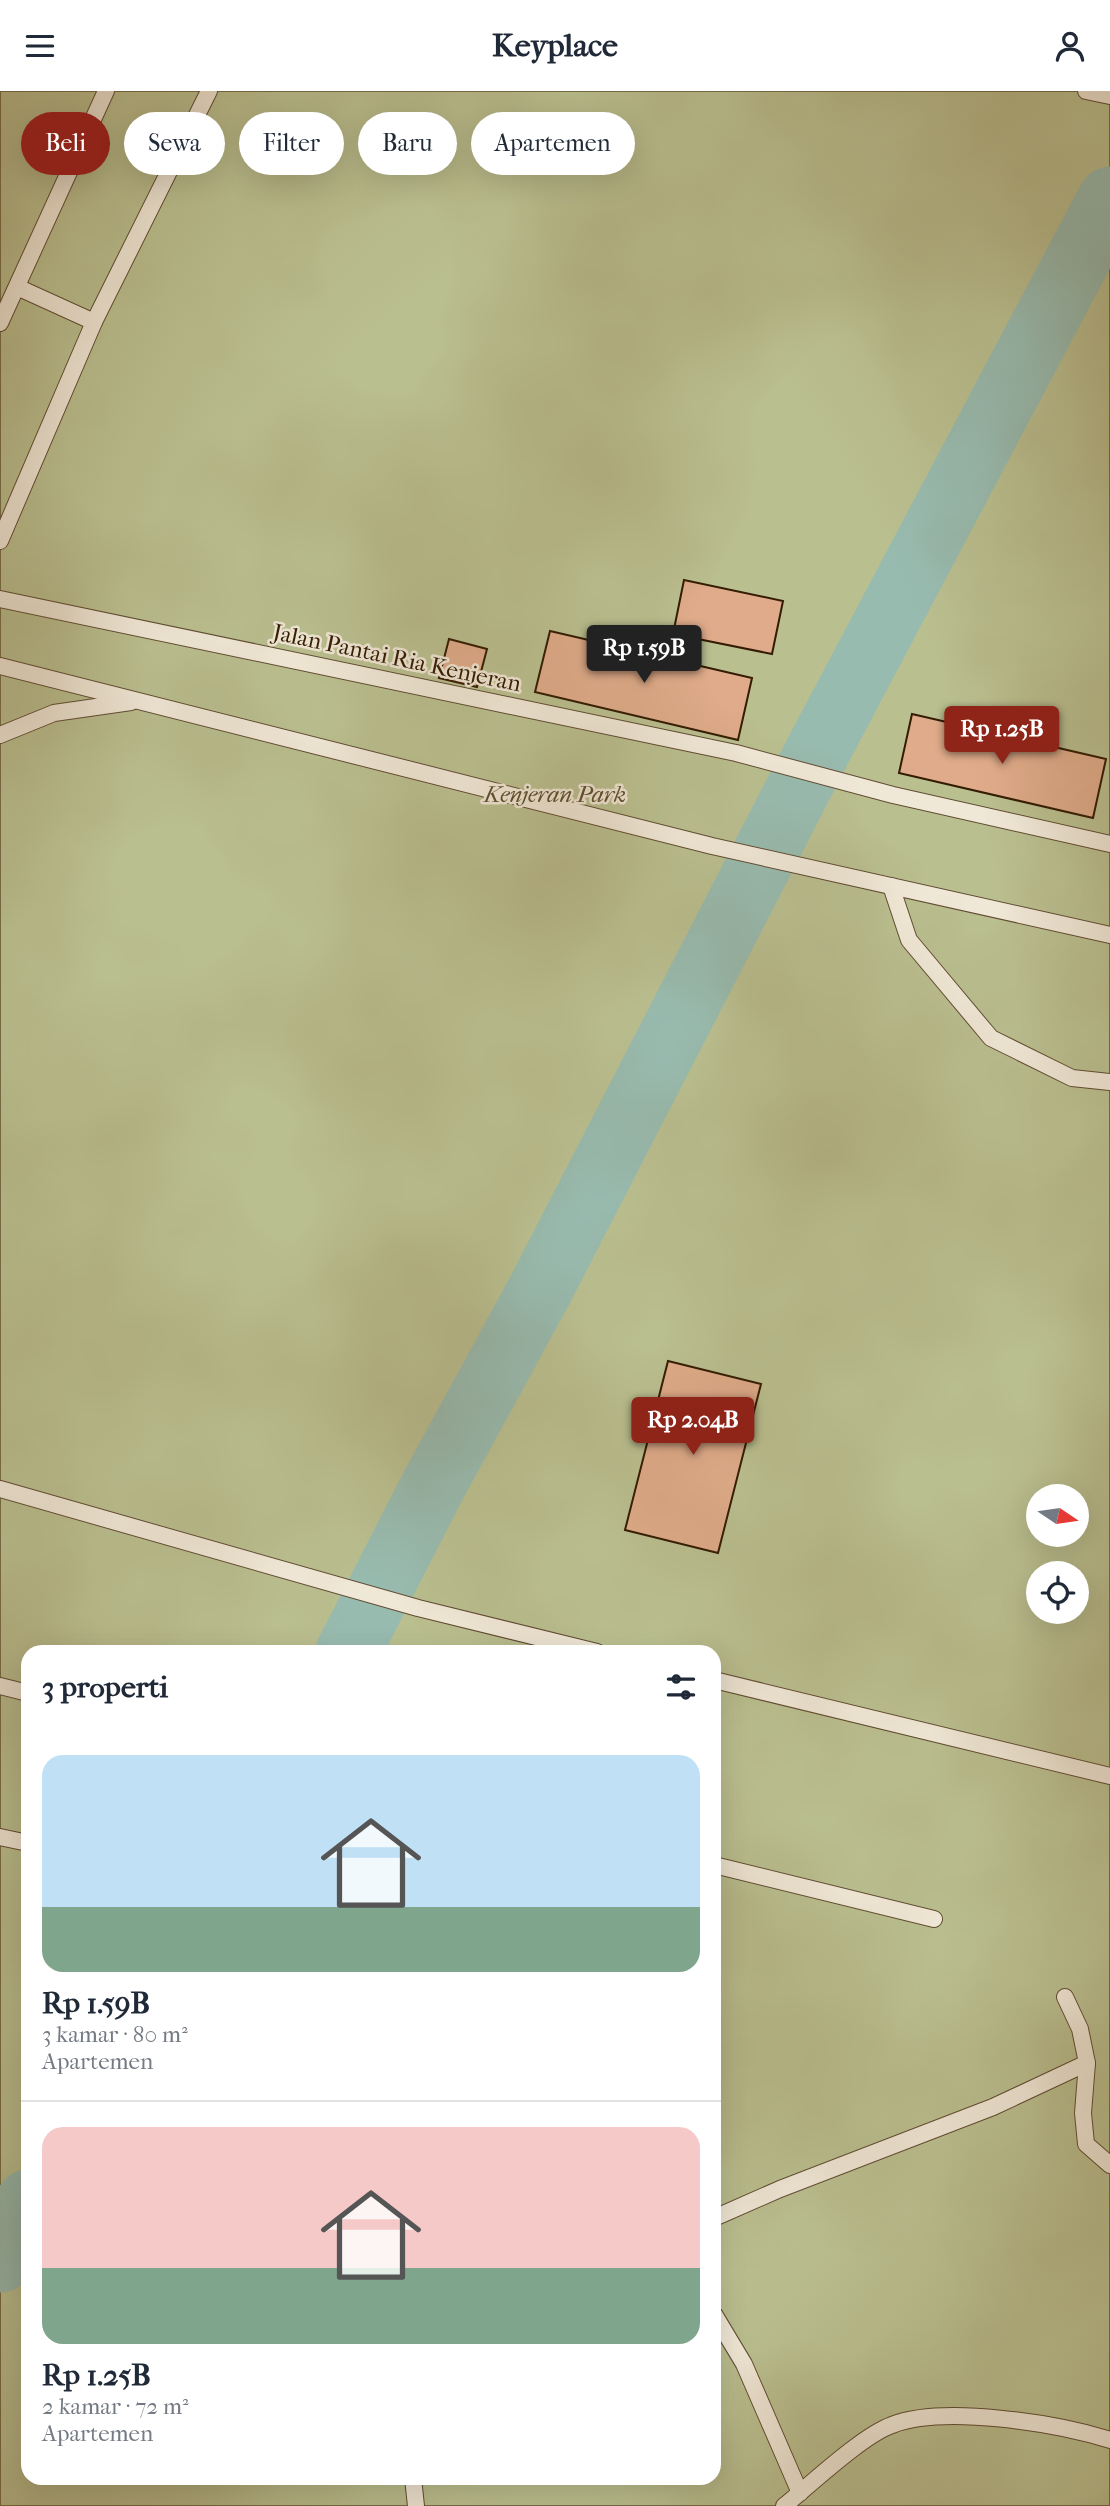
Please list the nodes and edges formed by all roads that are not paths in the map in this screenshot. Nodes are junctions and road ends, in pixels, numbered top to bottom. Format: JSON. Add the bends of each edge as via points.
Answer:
{"nodes":[{"id":1,"x":106,"y":91,"type":"edge"},
{"id":2,"x":209,"y":91,"type":"edge"},
{"id":3,"x":1086,"y":91,"type":"edge"},
{"id":4,"x":1110,"y":96,"type":"edge"},
{"id":5,"x":17,"y":287,"type":"junction"},
{"id":6,"x":94,"y":322,"type":"junction"},
{"id":7,"x":0,"y":323,"type":"edge"},
{"id":8,"x":0,"y":541,"type":"edge"},
{"id":9,"x":0,"y":599,"type":"edge"},
{"id":10,"x":0,"y":666,"type":"edge"},
{"id":11,"x":140,"y":701,"type":"junction"},
{"id":12,"x":0,"y":734,"type":"edge"},
{"id":13,"x":1110,"y":844,"type":"edge"},
{"id":14,"x":891,"y":886,"type":"junction"},
{"id":15,"x":1110,"y":935,"type":"edge"},
{"id":16,"x":1110,"y":1082,"type":"edge"},
{"id":17,"x":0,"y":1489,"type":"edge"},
{"id":18,"x":569,"y":1645,"type":"edge"},
{"id":19,"x":721,"y":1683,"type":"edge"},
{"id":20,"x":0,"y":1686,"type":"edge"},
{"id":21,"x":21,"y":1691,"type":"edge"},
{"id":22,"x":1110,"y":1776,"type":"edge"},
{"id":23,"x":0,"y":1837,"type":"edge"},
{"id":24,"x":21,"y":1842,"type":"edge"},
{"id":25,"x":721,"y":1867,"type":"edge"},
{"id":26,"x":934,"y":1919,"type":"dead end"},
{"id":27,"x":1065,"y":1997,"type":"dead end"},
{"id":28,"x":1087,"y":2063,"type":"junction"},
{"id":29,"x":1110,"y":2165,"type":"edge"},
{"id":30,"x":721,"y":2215,"type":"edge"},
{"id":31,"x":721,"y":2326,"type":"edge"},
{"id":32,"x":1110,"y":2440,"type":"edge"},
{"id":33,"x":414,"y":2485,"type":"edge"},
{"id":34,"x":800,"y":2493,"type":"junction"},
{"id":35,"x":416,"y":2506,"type":"edge"},
{"id":36,"x":784,"y":2506,"type":"edge"}],
"edges":[{"from":1,"to":5,"type":"lane"},
{"from":2,"to":6,"type":"lane"},
{"from":3,"to":4,"type":"lane"},
{"from":5,"to":6,"type":"lane"},
{"from":5,"to":7,"type":"lane"},
{"from":6,"to":8,"type":"lane"},
{"from":9,"to":13,"type":"lane","name":"Jalan Pantai Ria Kenjeran","via":[[736,753],[893,795]]},
{"from":10,"to":11,"type":"lane"},
{"from":11,"to":12,"type":"lane","via":[[54,713]]},
{"from":11,"to":14,"type":"lane","via":[[712,846]]},
{"from":14,"to":15,"type":"lane"},
{"from":14,"to":16,"type":"lane","via":[[909,940],[991,1038],[1072,1078]]},
{"from":17,"to":18,"type":"lane","via":[[418,1608]]},
{"from":19,"to":22,"type":"lane"},
{"from":20,"to":21,"type":"lane"},
{"from":23,"to":24,"type":"lane"},
{"from":25,"to":26,"type":"lane"},
{"from":27,"to":28,"type":"lane","via":[[1080,2028]]},
{"from":28,"to":29,"type":"lane","via":[[1086,2144]]},
{"from":28,"to":30,"type":"lane","via":[[993,2108]]},
{"from":31,"to":34,"type":"lane","via":[[744,2364]]},
{"from":32,"to":34,"type":"lane","via":[[1011,2420],[920,2417],[889,2425]]},
{"from":33,"to":35,"type":"lane"},
{"from":34,"to":36,"type":"lane"}]}
